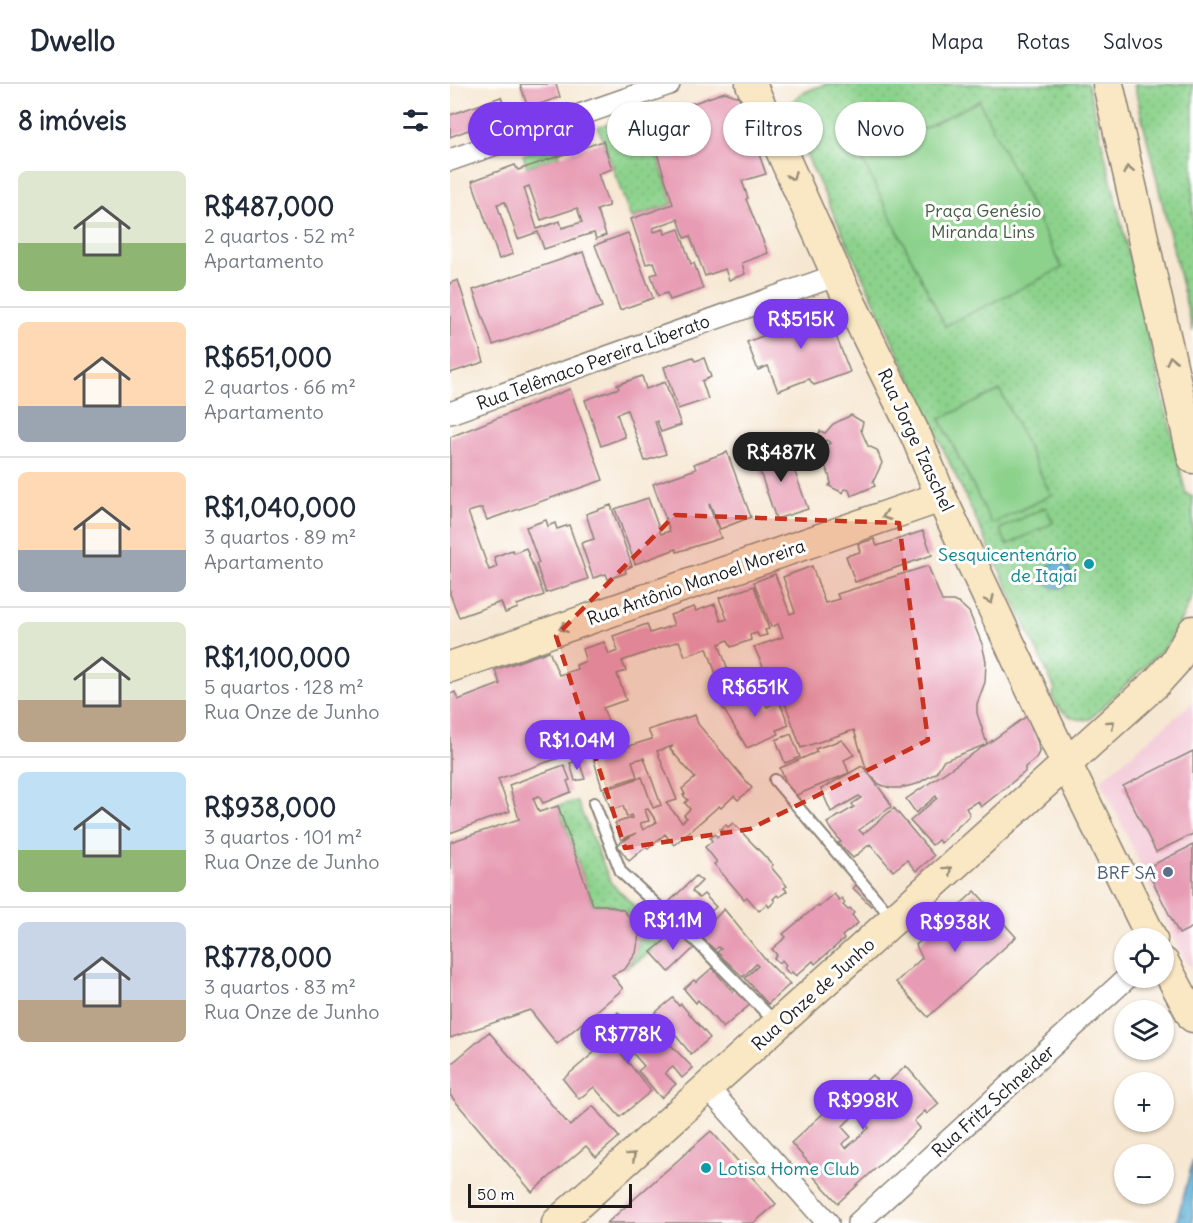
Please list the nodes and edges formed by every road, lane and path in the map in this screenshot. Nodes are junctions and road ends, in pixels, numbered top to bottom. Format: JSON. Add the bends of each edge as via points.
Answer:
{"nodes":[{"id":1,"x":669,"y":84,"type":"edge"},
{"id":2,"x":751,"y":84,"type":"edge"},
{"id":3,"x":1108,"y":84,"type":"edge"},
{"id":4,"x":450,"y":160,"type":"edge"},
{"id":5,"x":837,"y":275,"type":"junction"},
{"id":6,"x":450,"y":413,"type":"edge"},
{"id":7,"x":1193,"y":458,"type":"edge"},
{"id":8,"x":942,"y":497,"type":"junction"},
{"id":9,"x":1193,"y":631,"type":"edge"},
{"id":10,"x":450,"y":667,"type":"edge"},
{"id":11,"x":1067,"y":763,"type":"junction"},
{"id":12,"x":775,"y":780,"type":"dead end"},
{"id":13,"x":594,"y":803,"type":"dead end"},
{"id":14,"x":893,"y":920,"type":"junction"},
{"id":15,"x":1147,"y":928,"type":"edge"},
{"id":16,"x":1174,"y":982,"type":"edge"},
{"id":17,"x":1116,"y":988,"type":"edge"},
{"id":18,"x":1193,"y":1017,"type":"edge"},
{"id":19,"x":778,"y":1025,"type":"junction"},
{"id":20,"x":708,"y":1088,"type":"junction"},
{"id":21,"x":557,"y":1223,"type":"edge"},
{"id":22,"x":828,"y":1223,"type":"edge"},
{"id":23,"x":858,"y":1223,"type":"edge"}],
"edges":[{"from":1,"to":4,"type":"street"},
{"from":2,"to":5,"type":"main road","name":"Rua Jorge Tzaschel","one_way":true},
{"from":7,"to":3,"type":"main road","one_way":true},
{"from":5,"to":6,"type":"street","name":"Rua Telêmaco Pereira Liberato"},
{"from":5,"to":8,"type":"main road","name":"Rua Jorge Tzaschel"},
{"from":8,"to":10,"type":"main road","name":"Rua Antônio Manoel Moreira","one_way":true},
{"from":8,"to":11,"type":"main road","name":"Rua Jorge Tzaschel","one_way":true},
{"from":11,"to":9,"type":"main road","name":"Rua Onze de Junho","one_way":true,"via":[[1157,682],[1175,662]]},
{"from":14,"to":11,"type":"main road","name":"Rua Onze de Junho","one_way":true},
{"from":11,"to":15,"type":"main road","name":"Rua Jorge Tzaschel"},
{"from":12,"to":14,"type":"lane"},
{"from":13,"to":19,"type":"lane","via":[[621,872]]},
{"from":14,"to":19,"type":"main road","name":"Rua Onze de Junho"},
{"from":16,"to":18,"type":"main road"},
{"from":17,"to":23,"type":"street","name":"Rua Fritz Schneider"},
{"from":19,"to":20,"type":"main road","name":"Rua Onze de Junho"},
{"from":21,"to":20,"type":"main road","name":"Rua Onze de Junho","one_way":true},
{"from":20,"to":22,"type":"street"}]}
